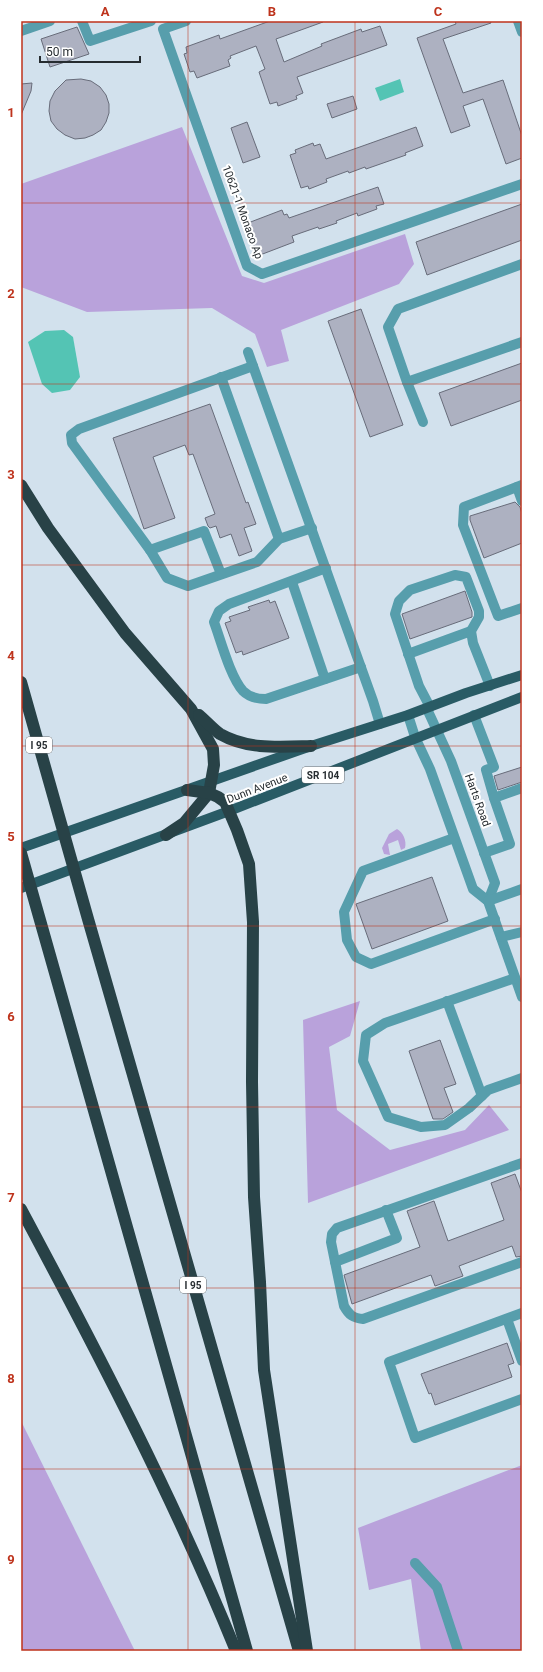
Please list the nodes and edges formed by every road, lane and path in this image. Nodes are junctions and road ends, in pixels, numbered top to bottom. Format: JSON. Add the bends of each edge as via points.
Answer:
{"nodes":[{"id":1,"x":50,"y":21,"type":"edge"},
{"id":2,"x":82,"y":21,"type":"edge"},
{"id":3,"x":151,"y":21,"type":"edge"},
{"id":4,"x":186,"y":21,"type":"edge"},
{"id":5,"x":518,"y":21,"type":"edge"},
{"id":6,"x":162,"y":25,"type":"edge"},
{"id":7,"x":21,"y":31,"type":"edge"},
{"id":8,"x":522,"y":32,"type":"edge"},
{"id":9,"x":522,"y":184,"type":"edge"},
{"id":10,"x":522,"y":264,"type":"edge"},
{"id":11,"x":522,"y":342,"type":"edge"},
{"id":12,"x":248,"y":352,"type":"dead end"},
{"id":13,"x":253,"y":366,"type":"junction"},
{"id":14,"x":221,"y":377,"type":"junction"},
{"id":15,"x":407,"y":382,"type":"junction"},
{"id":16,"x":423,"y":422,"type":"dead end"},
{"id":17,"x":21,"y":485,"type":"edge"},
{"id":18,"x":520,"y":486,"type":"edge"},
{"id":19,"x":522,"y":501,"type":"edge"},
{"id":20,"x":312,"y":528,"type":"junction"},
{"id":21,"x":279,"y":539,"type":"junction"},
{"id":22,"x":150,"y":550,"type":"junction"},
{"id":23,"x":326,"y":568,"type":"junction"},
{"id":24,"x":221,"y":574,"type":"junction"},
{"id":25,"x":292,"y":582,"type":"junction"},
{"id":26,"x":522,"y":608,"type":"edge"},
{"id":27,"x":471,"y":631,"type":"junction"},
{"id":28,"x":408,"y":654,"type":"junction"},
{"id":29,"x":361,"y":667,"type":"junction"},
{"id":30,"x":522,"y":675,"type":"edge"},
{"id":31,"x":325,"y":679,"type":"junction"},
{"id":32,"x":21,"y":682,"type":"edge"},
{"id":33,"x":490,"y":686,"type":"junction"},
{"id":34,"x":521,"y":699,"type":"edge"},
{"id":35,"x":428,"y":708,"type":"junction"},
{"id":36,"x":192,"y":709,"type":"junction"},
{"id":37,"x":408,"y":715,"type":"junction"},
{"id":38,"x":474,"y":715,"type":"junction"},
{"id":39,"x":380,"y":724,"type":"junction"},
{"id":40,"x":437,"y":730,"type":"junction"},
{"id":41,"x":415,"y":737,"type":"junction"},
{"id":42,"x":311,"y":746,"type":"junction"},
{"id":43,"x":210,"y":787,"type":"junction"},
{"id":44,"x":522,"y":788,"type":"edge"},
{"id":45,"x":187,"y":790,"type":"joint"},
{"id":46,"x":494,"y":798,"type":"junction"},
{"id":47,"x":229,"y":811,"type":"junction"},
{"id":48,"x":166,"y":835,"type":"junction"},
{"id":49,"x":454,"y":838,"type":"junction"},
{"id":50,"x":21,"y":848,"type":"edge"},
{"id":51,"x":21,"y":853,"type":"edge"},
{"id":52,"x":484,"y":853,"type":"junction"},
{"id":53,"x":21,"y":888,"type":"edge"},
{"id":54,"x":522,"y":888,"type":"edge"},
{"id":55,"x":488,"y":901,"type":"junction"},
{"id":56,"x":495,"y":919,"type":"junction"},
{"id":57,"x":522,"y":932,"type":"edge"},
{"id":58,"x":501,"y":937,"type":"junction"},
{"id":59,"x":517,"y":970,"type":"edge"},
{"id":60,"x":522,"y":995,"type":"edge"},
{"id":61,"x":447,"y":1001,"type":"junction"},
{"id":62,"x":522,"y":1078,"type":"edge"},
{"id":63,"x":482,"y":1096,"type":"junction"},
{"id":64,"x":522,"y":1163,"type":"edge"},
{"id":65,"x":21,"y":1209,"type":"edge"},
{"id":66,"x":386,"y":1210,"type":"junction"},
{"id":67,"x":335,"y":1262,"type":"junction"},
{"id":68,"x":522,"y":1262,"type":"edge"},
{"id":69,"x":522,"y":1313,"type":"edge"},
{"id":70,"x":507,"y":1319,"type":"junction"},
{"id":71,"x":522,"y":1361,"type":"edge"},
{"id":72,"x":522,"y":1399,"type":"edge"},
{"id":73,"x":415,"y":1563,"type":"dead end"},
{"id":74,"x":236,"y":1651,"type":"edge"},
{"id":75,"x":247,"y":1651,"type":"edge"},
{"id":76,"x":299,"y":1651,"type":"edge"},
{"id":77,"x":307,"y":1651,"type":"edge"},
{"id":78,"x":458,"y":1651,"type":"edge"}],
"edges":[{"from":1,"to":7,"type":"street"},
{"from":2,"to":3,"type":"street","via":[[90,41]]},
{"from":4,"to":6,"type":"street","name":"10621-1 Monaco Ap"},
{"from":5,"to":8,"type":"street"},
{"from":6,"to":9,"type":"street","name":"10621-1 Monaco Ap","via":[[248,266],[262,274]]},
{"from":10,"to":15,"type":"street","via":[[398,309],[388,327]]},
{"from":11,"to":15,"type":"street"},
{"from":12,"to":13,"type":"street"},
{"from":13,"to":14,"type":"street"},
{"from":13,"to":20,"type":"street"},
{"from":14,"to":21,"type":"street"},
{"from":14,"to":22,"type":"street","via":[[78,429],[71,435],[72,443]]},
{"from":15,"to":16,"type":"street"},
{"from":17,"to":36,"type":"highway","via":[[48,528],[125,633]]},
{"from":18,"to":19,"type":"street"},
{"from":18,"to":26,"type":"street","via":[[464,507],[464,525],[498,616]]},
{"from":20,"to":21,"type":"street"},
{"from":20,"to":23,"type":"street"},
{"from":21,"to":24,"type":"street","via":[[257,562]]},
{"from":22,"to":24,"type":"street","via":[[167,578],[188,586]]},
{"from":22,"to":24,"type":"street","via":[[204,531]]},
{"from":23,"to":25,"type":"street"},
{"from":23,"to":29,"type":"street"},
{"from":25,"to":31,"type":"street"},
{"from":25,"to":31,"type":"street","via":[[229,604],[219,611],[214,622],[232,671],[243,691],[255,699],[266,699]]},
{"from":27,"to":28,"type":"street"},
{"from":27,"to":28,"type":"street","via":[[479,617],[479,610],[466,578],[455,575],[410,590],[399,601],[395,614]]},
{"from":27,"to":33,"type":"street","via":[[473,644]]},
{"from":28,"to":35,"type":"street","name":"Harts Road"},
{"from":29,"to":31,"type":"street"},
{"from":29,"to":39,"type":"street"},
{"from":30,"to":33,"type":"main road","name":"Dunn Avenue"},
{"from":32,"to":76,"type":"highway","number":"I 95"},
{"from":33,"to":35,"type":"main road","name":"Dunn Avenue"},
{"from":34,"to":38,"type":"main road","name":"Dunn Avenue","number":"SR 104"},
{"from":35,"to":37,"type":"main road","name":"Dunn Avenue"},
{"from":35,"to":40,"type":"street","name":"Harts Road"},
{"from":36,"to":42,"type":"highway","via":[[220,734],[252,745],[270,748]]},
{"from":36,"to":43,"type":"highway","via":[[213,749],[214,765]]},
{"from":37,"to":39,"type":"main road","name":"Dunn Avenue"},
{"from":37,"to":41,"type":"street"},
{"from":38,"to":40,"type":"main road","name":"Dunn Avenue","number":"SR 104"},
{"from":38,"to":46,"type":"street","via":[[494,767],[486,770]]},
{"from":39,"to":42,"type":"main road","name":"Dunn Avenue"},
{"from":40,"to":41,"type":"main road","name":"Dunn Avenue","number":"SR 104"},
{"from":40,"to":52,"type":"street","name":"Harts Road","via":[[451,761]]},
{"from":41,"to":47,"type":"main road","name":"Dunn Avenue","number":"SR 104"},
{"from":41,"to":49,"type":"street","via":[[430,769]]},
{"from":42,"to":43,"type":"main road","name":"Dunn Avenue"},
{"from":43,"to":45,"type":"highway"},
{"from":43,"to":47,"type":"highway","via":[[225,802]]},
{"from":43,"to":48,"type":"highway","via":[[184,822]]},
{"from":44,"to":46,"type":"street"},
{"from":45,"to":50,"type":"main road"},
{"from":46,"to":52,"type":"street","via":[[510,844]]},
{"from":47,"to":48,"type":"main road","name":"Dunn Avenue","number":"SR 104"},
{"from":47,"to":77,"type":"highway","via":[[249,864],[252,894],[254,1174],[264,1370]]},
{"from":48,"to":53,"type":"main road","name":"Dunn Avenue","number":"SR 104"},
{"from":49,"to":55,"type":"street","via":[[473,889]]},
{"from":49,"to":56,"type":"street","via":[[363,871],[344,912],[347,940],[356,957],[371,964]]},
{"from":51,"to":75,"type":"highway"},
{"from":52,"to":55,"type":"street","name":"Harts Road","via":[[495,883]]},
{"from":54,"to":55,"type":"street"},
{"from":55,"to":56,"type":"street"},
{"from":56,"to":58,"type":"street"},
{"from":57,"to":58,"type":"street"},
{"from":58,"to":59,"type":"street"},
{"from":59,"to":60,"type":"street"},
{"from":59,"to":61,"type":"street"},
{"from":61,"to":63,"type":"street"},
{"from":61,"to":63,"type":"street","via":[[385,1023],[366,1035],[363,1061],[388,1118],[421,1127],[445,1125]]},
{"from":62,"to":63,"type":"street","via":[[488,1090]]},
{"from":64,"to":66,"type":"street"},
{"from":65,"to":74,"type":"highway","via":[[90,1338],[154,1467]]},
{"from":66,"to":67,"type":"street","via":[[337,1228],[330,1242]]},
{"from":66,"to":67,"type":"street","via":[[397,1238]]},
{"from":67,"to":68,"type":"street","via":[[344,1306],[354,1318],[363,1319]]},
{"from":69,"to":70,"type":"street"},
{"from":70,"to":71,"type":"street"},
{"from":70,"to":72,"type":"street","via":[[389,1362],[415,1438]]},
{"from":73,"to":78,"type":"street","via":[[437,1587]]}]}
